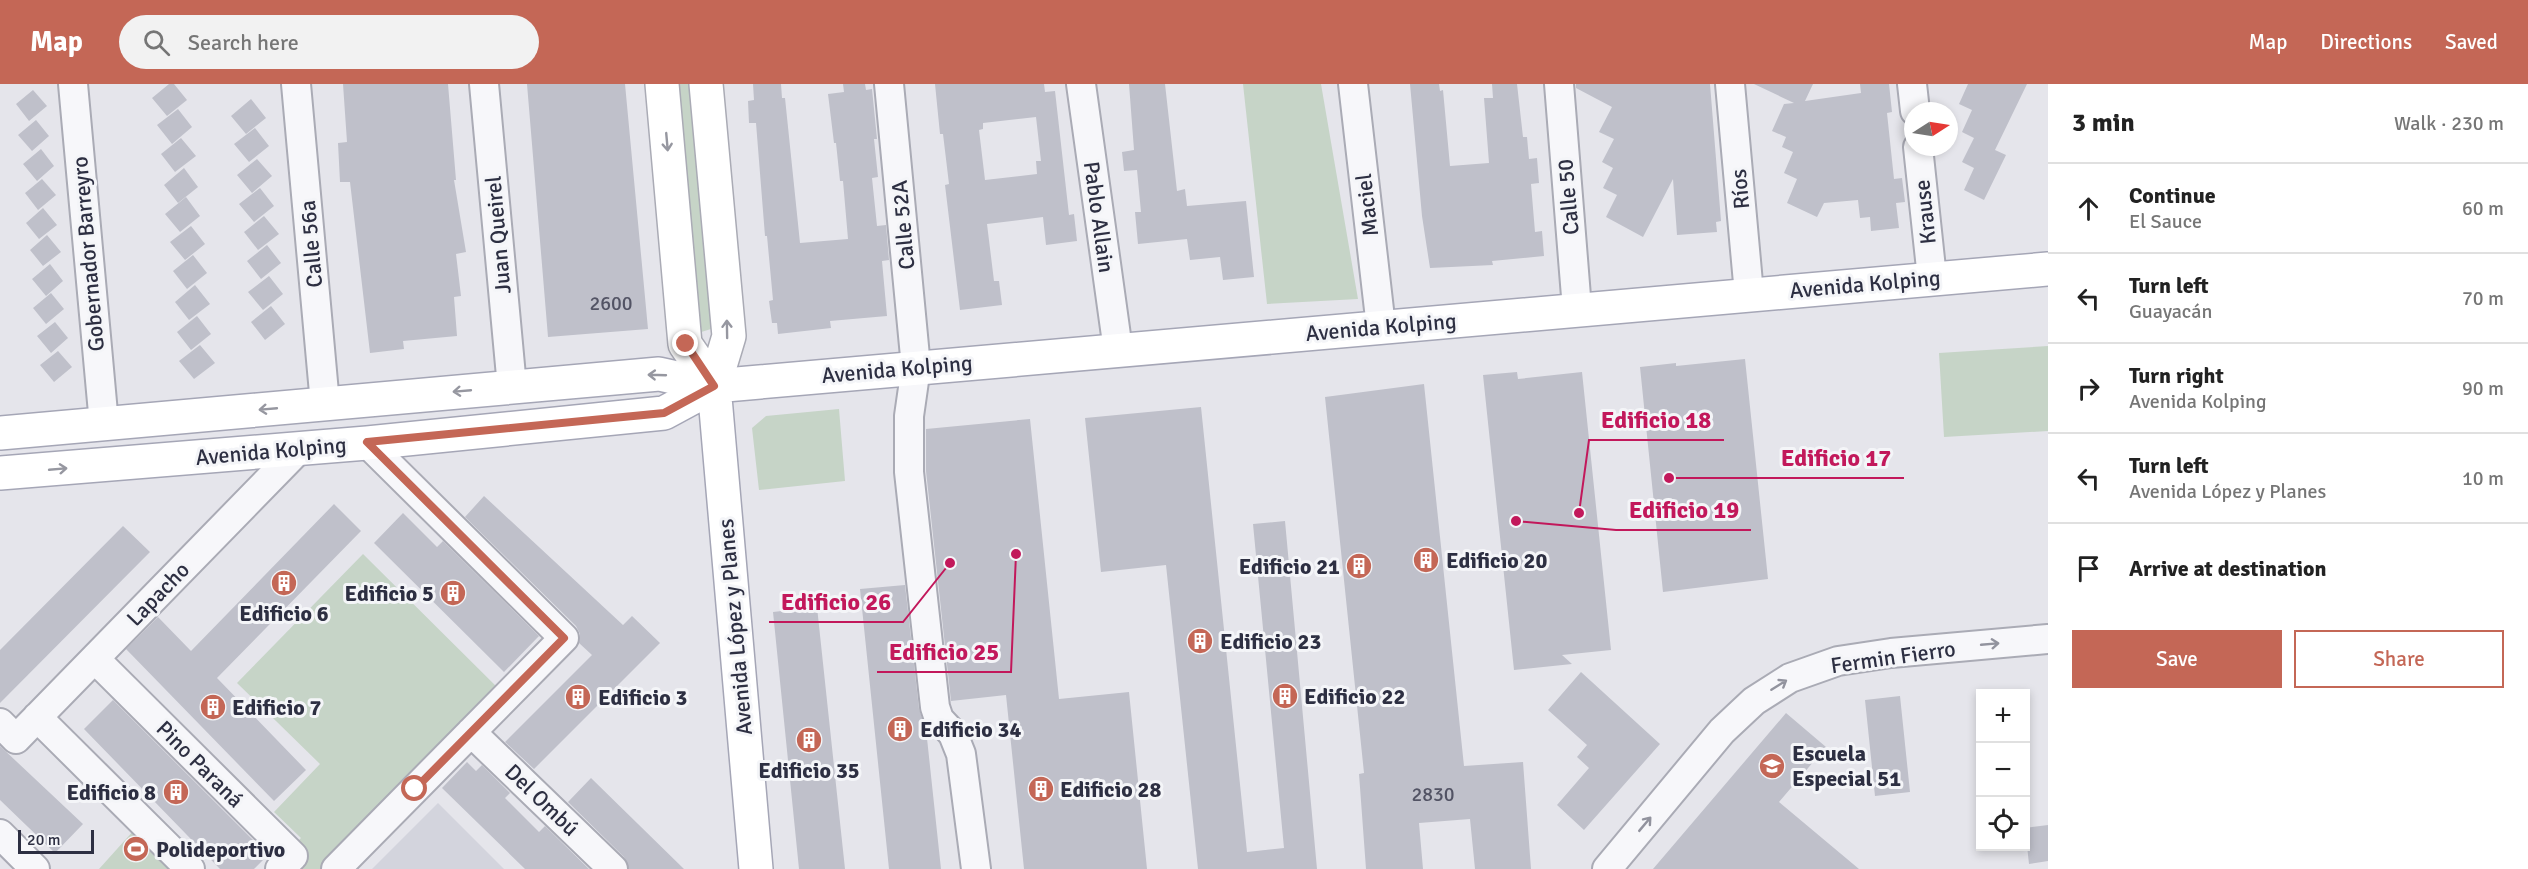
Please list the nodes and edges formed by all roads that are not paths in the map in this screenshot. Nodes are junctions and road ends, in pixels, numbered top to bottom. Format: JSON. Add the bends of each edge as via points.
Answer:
{"nodes":[{"id":1,"x":73,"y":84,"type":"edge"},
{"id":2,"x":296,"y":84,"type":"edge"},
{"id":3,"x":484,"y":84,"type":"edge"},
{"id":4,"x":662,"y":84,"type":"edge"},
{"id":5,"x":706,"y":84,"type":"edge"},
{"id":6,"x":889,"y":84,"type":"edge"},
{"id":7,"x":1081,"y":84,"type":"edge"},
{"id":8,"x":1353,"y":84,"type":"edge"},
{"id":9,"x":1559,"y":84,"type":"edge"},
{"id":10,"x":1730,"y":84,"type":"edge"},
{"id":11,"x":1912,"y":84,"type":"edge"},
{"id":12,"x":1914,"y":102,"type":"edge"},
{"id":13,"x":1919,"y":156,"type":"edge"},
{"id":14,"x":2048,"y":269,"type":"edge"},
{"id":15,"x":1932,"y":278,"type":"junction"},
{"id":16,"x":1749,"y":294,"type":"junction"},
{"id":17,"x":1577,"y":309,"type":"junction"},
{"id":18,"x":1382,"y":327,"type":"junction"},
{"id":19,"x":1118,"y":350,"type":"junction"},
{"id":20,"x":916,"y":367,"type":"junction"},
{"id":21,"x":714,"y":386,"type":"junction"},
{"id":22,"x":512,"y":387,"type":"junction"},
{"id":23,"x":325,"y":404,"type":"junction"},
{"id":24,"x":104,"y":424,"type":"junction"},
{"id":25,"x":0,"y":433,"type":"edge"},
{"id":26,"x":367,"y":442,"type":"junction"},
{"id":27,"x":300,"y":448,"type":"junction"},
{"id":28,"x":0,"y":473,"type":"edge"},
{"id":29,"x":2048,"y":639,"type":"edge"},
{"id":30,"x":95,"y":659,"type":"junction"},
{"id":31,"x":37,"y":717,"type":"junction"},
{"id":32,"x":8,"y":731,"type":"edge"},
{"id":33,"x":471,"y":732,"type":"junction"},
{"id":34,"x":0,"y":834,"type":"edge"},
{"id":35,"x":35,"y":869,"type":"edge"},
{"id":36,"x":190,"y":869,"type":"edge"},
{"id":37,"x":280,"y":869,"type":"edge"},
{"id":38,"x":336,"y":869,"type":"edge"},
{"id":39,"x":614,"y":869,"type":"edge"},
{"id":40,"x":756,"y":869,"type":"edge"},
{"id":41,"x":976,"y":869,"type":"edge"},
{"id":42,"x":1607,"y":869,"type":"edge"}],
"edges":[{"from":1,"to":24,"type":"street","name":"Gobernador Barreyro"},
{"from":2,"to":23,"type":"street","name":"Calle 56a"},
{"from":3,"to":22,"type":"street","name":"Juan Queirel"},
{"from":4,"to":21,"type":"main road","name":"Avenida López y Planes","one_way":true,"via":[[686,344]]},
{"from":21,"to":5,"type":"main road","name":"Avenida López y Planes","one_way":true,"via":[[729,336]]},
{"from":6,"to":20,"type":"street","name":"Calle 52A"},
{"from":7,"to":19,"type":"street","name":"Pablo Allain"},
{"from":8,"to":18,"type":"street","name":"Maciel"},
{"from":9,"to":17,"type":"street","name":"Calle 50"},
{"from":10,"to":16,"type":"street","name":"Ríos"},
{"from":11,"to":12,"type":"street"},
{"from":13,"to":15,"type":"street","name":"Krause"},
{"from":14,"to":15,"type":"main road","name":"Avenida Kolping"},
{"from":15,"to":16,"type":"main road","name":"Avenida Kolping"},
{"from":16,"to":17,"type":"main road","name":"Avenida Kolping"},
{"from":17,"to":18,"type":"main road","name":"Avenida Kolping"},
{"from":18,"to":19,"type":"main road","name":"Avenida Kolping"},
{"from":19,"to":20,"type":"main road","name":"Avenida Kolping"},
{"from":20,"to":21,"type":"main road","name":"Avenida Kolping"},
{"from":20,"to":41,"type":"street","name":"Calle 52A","via":[[909,416],[909,472],[935,707],[961,754]]},
{"from":21,"to":22,"type":"main road","name":"Avenida Kolping","one_way":true,"via":[[659,374]]},
{"from":21,"to":26,"type":"main road","name":"Avenida Kolping","via":[[664,413]]},
{"from":21,"to":40,"type":"main road","name":"Avenida López y Planes"},
{"from":22,"to":23,"type":"main road","name":"Avenida Kolping","one_way":true},
{"from":23,"to":24,"type":"main road","name":"Avenida Kolping","one_way":true},
{"from":24,"to":25,"type":"main road","name":"Avenida Kolping"},
{"from":26,"to":27,"type":"main road","name":"Avenida Kolping"},
{"from":26,"to":33,"type":"street","via":[[564,638]]},
{"from":28,"to":27,"type":"main road","name":"Avenida Kolping","one_way":true},
{"from":27,"to":30,"type":"street","name":"Lapacho"},
{"from":42,"to":29,"type":"street","name":"Fermin Fierro","one_way":true,"via":[[1722,731],[1754,701],[1790,678],[1839,661],[1891,653]]},
{"from":30,"to":31,"type":"street","name":"Lapacho"},
{"from":30,"to":37,"type":"street","name":"Pino Paraná","via":[[293,856]]},
{"from":31,"to":32,"type":"street","name":"Lapacho"},
{"from":31,"to":36,"type":"street"},
{"from":33,"to":38,"type":"street"},
{"from":33,"to":39,"type":"street","name":"Del Ombú"},
{"from":34,"to":35,"type":"street"}]}
